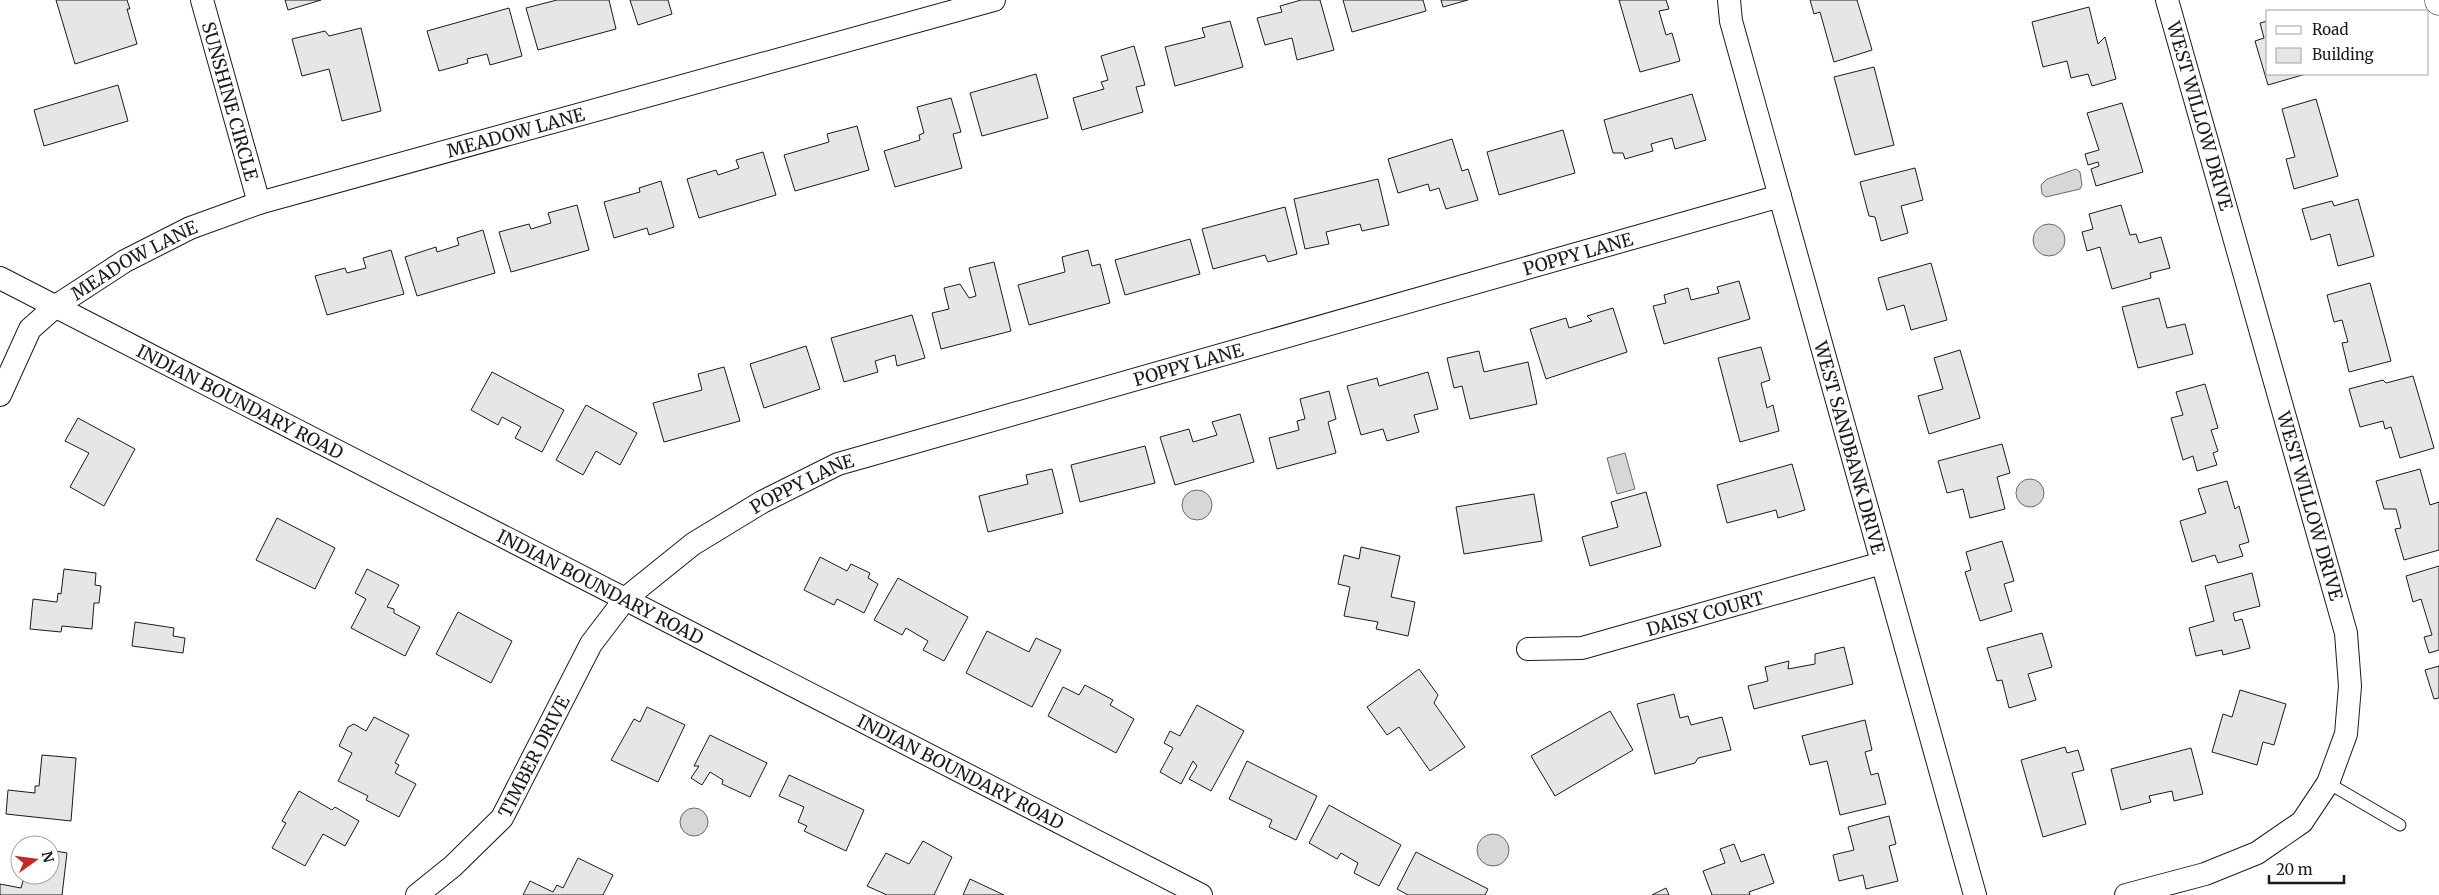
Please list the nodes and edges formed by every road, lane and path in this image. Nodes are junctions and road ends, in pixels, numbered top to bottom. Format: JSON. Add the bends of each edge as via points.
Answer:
{"nodes":[{"id":1,"x":202,"y":0,"type":"edge"},
{"id":2,"x":994,"y":0,"type":"edge"},
{"id":3,"x":1728,"y":0,"type":"edge"},
{"id":4,"x":2167,"y":0,"type":"edge"},
{"id":5,"x":1780,"y":196,"type":"junction"},
{"id":6,"x":259,"y":203,"type":"junction"},
{"id":7,"x":0,"y":278,"type":"edge"},
{"id":8,"x":56,"y":306,"type":"junction"},
{"id":9,"x":0,"y":396,"type":"edge"},
{"id":10,"x":1882,"y":563,"type":"junction"},
{"id":11,"x":626,"y":598,"type":"junction"},
{"id":12,"x":1528,"y":649,"type":"dead end"},
{"id":13,"x":2328,"y":783,"type":"junction"},
{"id":14,"x":2400,"y":825,"type":"dead end"},
{"id":15,"x":417,"y":895,"type":"edge"},
{"id":16,"x":1201,"y":895,"type":"edge"},
{"id":17,"x":1975,"y":895,"type":"edge"},
{"id":18,"x":2126,"y":895,"type":"edge"}],
"edges":[{"from":1,"to":6,"type":"street","name":"SUNSHINE CIRCLE"},
{"from":2,"to":6,"type":"street","name":"MEADOW LANE"},
{"from":3,"to":5,"type":"street","name":"WEST SANDBANK DRIVE"},
{"from":4,"to":13,"type":"street","name":"WEST WILLOW DRIVE","via":[[2346,633],[2350,686],[2346,734]]},
{"from":5,"to":10,"type":"street","name":"WEST SANDBANK DRIVE"},
{"from":5,"to":11,"type":"street","name":"POPPY LANE","via":[[838,464],[762,502],[693,544]]},
{"from":6,"to":8,"type":"street","name":"MEADOW LANE","via":[[190,228],[133,257]]},
{"from":7,"to":8,"type":"street","name":"INDIAN BOUNDARY ROAD"},
{"from":8,"to":9,"type":"street","name":"MEADOW LANE","via":[[30,329]]},
{"from":8,"to":11,"type":"street","name":"INDIAN BOUNDARY ROAD"},
{"from":10,"to":12,"type":"street","name":"DAISY COURT","via":[[1582,648]]},
{"from":10,"to":17,"type":"street","name":"WEST SANDBANK DRIVE"},
{"from":11,"to":15,"type":"street","name":"TIMBER DRIVE","via":[[591,644],[502,818],[454,866]]},
{"from":11,"to":16,"type":"street","name":"INDIAN BOUNDARY ROAD"},
{"from":13,"to":14,"type":"lane"},
{"from":13,"to":18,"type":"street","name":"WEST WILLOW DRIVE","via":[[2302,822],[2257,853],[2205,874]]}]}
